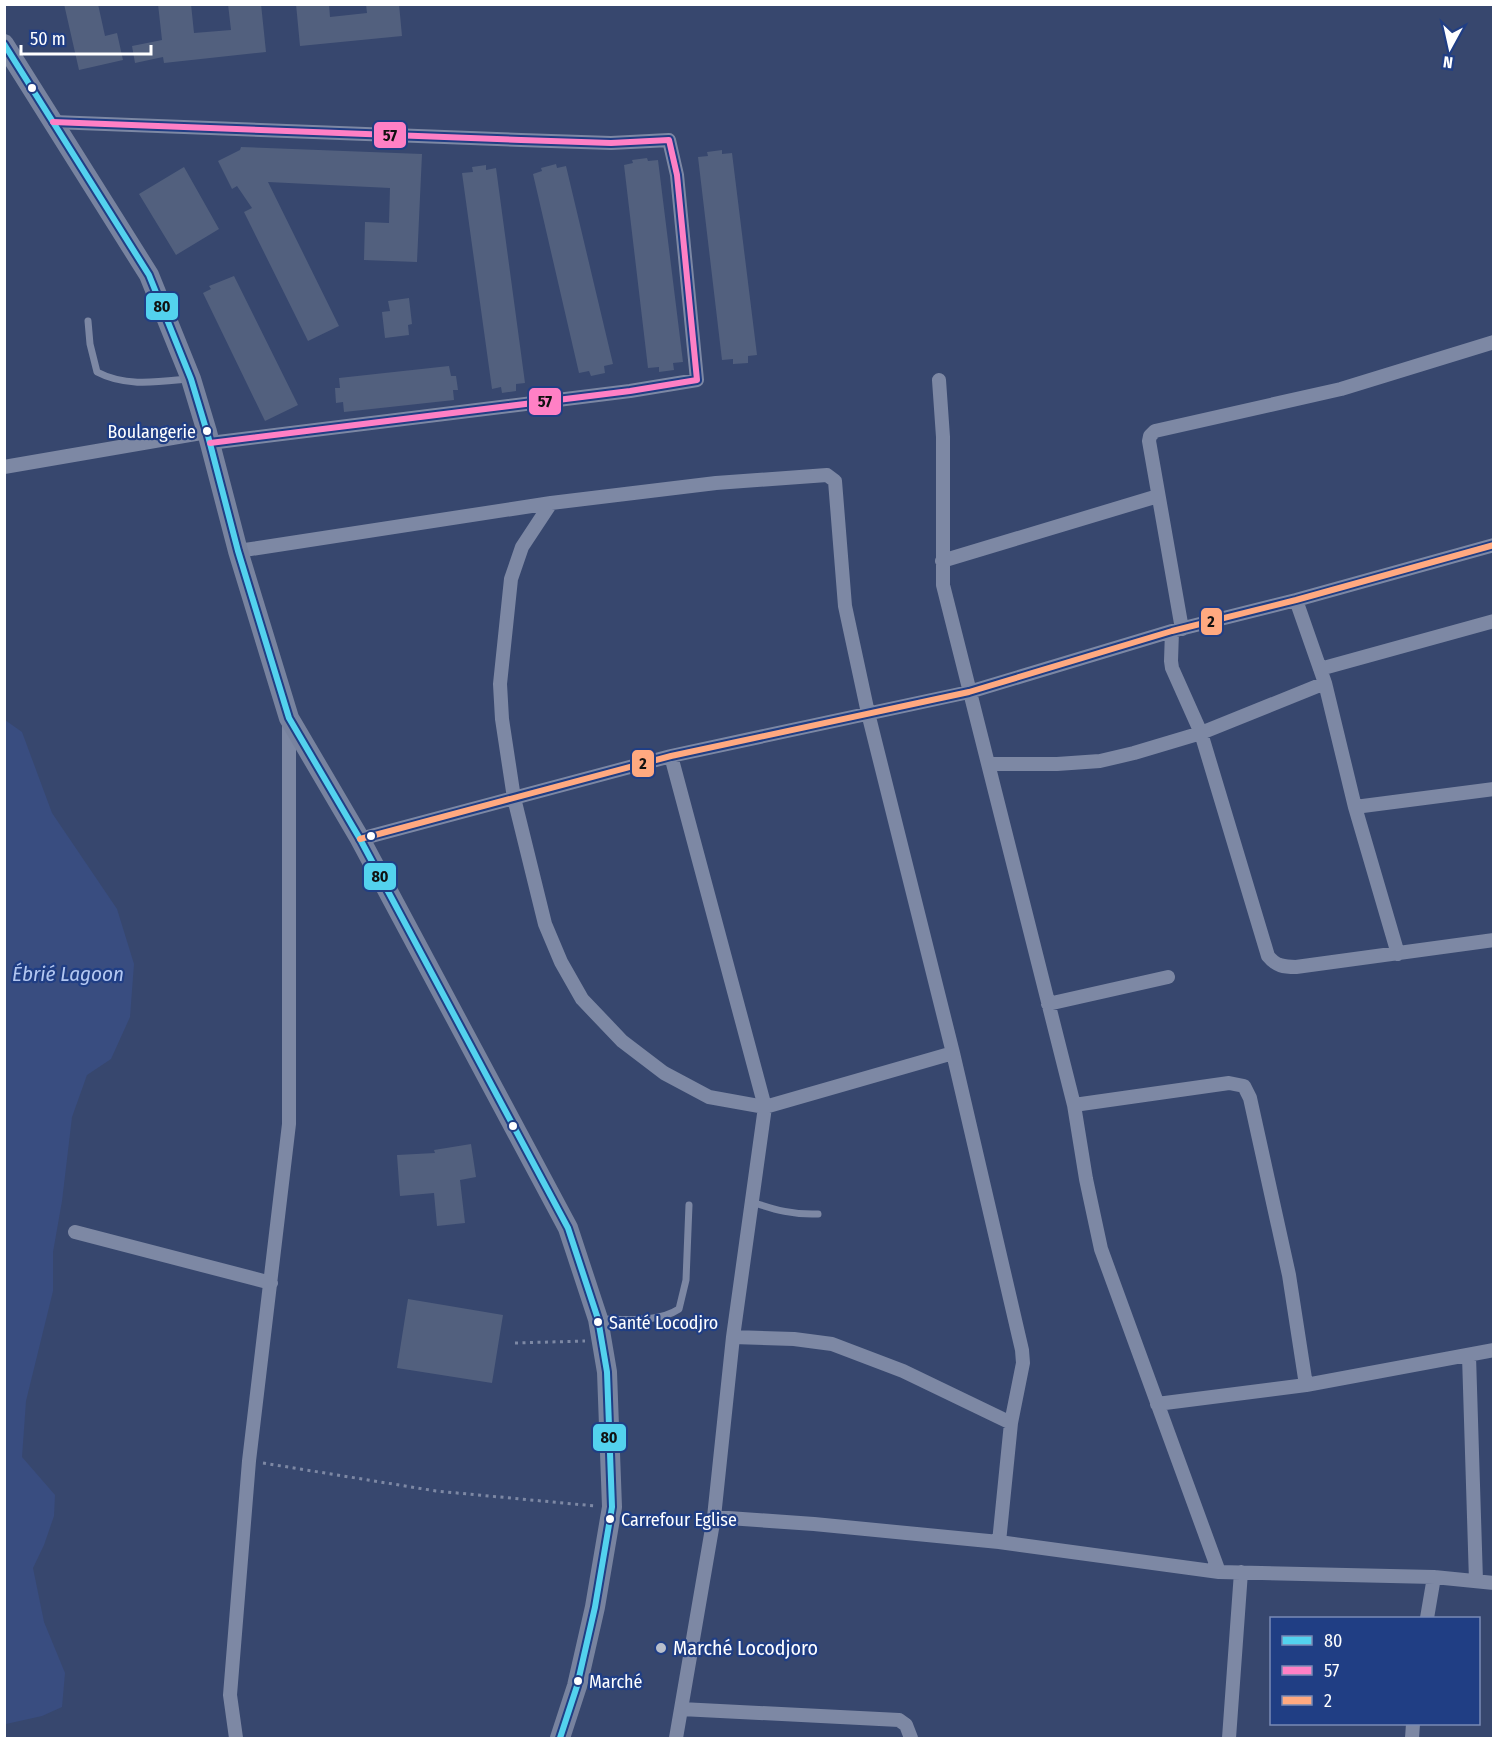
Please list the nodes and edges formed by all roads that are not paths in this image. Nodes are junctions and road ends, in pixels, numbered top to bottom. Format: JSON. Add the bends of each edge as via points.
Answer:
{"nodes":[{"id":1,"x":4,"y":44,"type":"edge"},
{"id":2,"x":53,"y":122,"type":"junction"},
{"id":3,"x":88,"y":321,"type":"dead end"},
{"id":4,"x":1494,"y":342,"type":"edge"},
{"id":5,"x":191,"y":378,"type":"junction"},
{"id":6,"x":939,"y":380,"type":"dead end"},
{"id":7,"x":209,"y":437,"type":"junction"},
{"id":8,"x":4,"y":467,"type":"edge"},
{"id":9,"x":1158,"y":496,"type":"junction"},
{"id":10,"x":551,"y":503,"type":"junction"},
{"id":11,"x":1494,"y":545,"type":"edge"},
{"id":12,"x":238,"y":551,"type":"junction"},
{"id":13,"x":942,"y":561,"type":"junction"},
{"id":14,"x":1296,"y":600,"type":"junction"},
{"id":15,"x":1494,"y":621,"type":"edge"},
{"id":16,"x":1177,"y":630,"type":"junction"},
{"id":17,"x":1320,"y":669,"type":"junction"},
{"id":18,"x":1325,"y":683,"type":"junction"},
{"id":19,"x":969,"y":692,"type":"junction"},
{"id":20,"x":868,"y":713,"type":"junction"},
{"id":21,"x":289,"y":718,"type":"junction"},
{"id":22,"x":1201,"y":733,"type":"junction"},
{"id":23,"x":671,"y":756,"type":"junction"},
{"id":24,"x":990,"y":764,"type":"junction"},
{"id":25,"x":1494,"y":789,"type":"edge"},
{"id":26,"x":514,"y":798,"type":"junction"},
{"id":27,"x":1355,"y":807,"type":"junction"},
{"id":28,"x":360,"y":839,"type":"junction"},
{"id":29,"x":1494,"y":940,"type":"edge"},
{"id":30,"x":1398,"y":954,"type":"junction"},
{"id":31,"x":1168,"y":976,"type":"dead end"},
{"id":32,"x":1048,"y":1004,"type":"junction"},
{"id":33,"x":953,"y":1053,"type":"junction"},
{"id":34,"x":1074,"y":1105,"type":"junction"},
{"id":35,"x":765,"y":1107,"type":"junction"},
{"id":36,"x":752,"y":1202,"type":"junction"},
{"id":37,"x":689,"y":1205,"type":"dead end"},
{"id":38,"x":818,"y":1214,"type":"dead end"},
{"id":39,"x":75,"y":1232,"type":"dead end"},
{"id":40,"x":271,"y":1283,"type":"junction"},
{"id":41,"x":598,"y":1319,"type":"junction"},
{"id":42,"x":733,"y":1337,"type":"junction"},
{"id":43,"x":1494,"y":1350,"type":"edge"},
{"id":44,"x":1469,"y":1356,"type":"junction"},
{"id":45,"x":1306,"y":1385,"type":"junction"},
{"id":46,"x":1157,"y":1404,"type":"junction"},
{"id":47,"x":1011,"y":1423,"type":"junction"},
{"id":48,"x":714,"y":1517,"type":"junction"},
{"id":49,"x":999,"y":1542,"type":"junction"},
{"id":50,"x":1220,"y":1572,"type":"junction"},
{"id":51,"x":1241,"y":1572,"type":"junction"},
{"id":52,"x":1434,"y":1577,"type":"junction"},
{"id":53,"x":1476,"y":1581,"type":"junction"},
{"id":54,"x":1494,"y":1583,"type":"edge"},
{"id":55,"x":1427,"y":1617,"type":"edge"},
{"id":56,"x":681,"y":1709,"type":"junction"},
{"id":57,"x":236,"y":1738,"type":"edge"},
{"id":58,"x":560,"y":1738,"type":"edge"},
{"id":59,"x":676,"y":1738,"type":"edge"},
{"id":60,"x":911,"y":1738,"type":"edge"},
{"id":61,"x":1229,"y":1738,"type":"edge"}],
"edges":[{"from":1,"to":2,"type":"street"},
{"from":2,"to":5,"type":"street","via":[[148,275]]},
{"from":2,"to":7,"type":"street","via":[[510,140],[669,140],[677,175],[697,380],[630,391]]},
{"from":3,"to":5,"type":"lane","via":[[97,372],[110,379],[144,383]]},
{"from":4,"to":9,"type":"street","via":[[1341,389],[1155,431],[1149,441]]},
{"from":5,"to":7,"type":"street"},
{"from":6,"to":13,"type":"street","via":[[943,437]]},
{"from":7,"to":8,"type":"street"},
{"from":7,"to":12,"type":"street"},
{"from":9,"to":13,"type":"street"},
{"from":9,"to":16,"type":"street"},
{"from":10,"to":12,"type":"street"},
{"from":10,"to":20,"type":"street","via":[[716,483],[831,477],[836,486],[845,606]]},
{"from":10,"to":26,"type":"street","via":[[522,547],[508,599],[500,684]]},
{"from":11,"to":14,"type":"street"},
{"from":12,"to":21,"type":"street"},
{"from":13,"to":19,"type":"street","via":[[943,585]]},
{"from":14,"to":16,"type":"street"},
{"from":14,"to":17,"type":"street"},
{"from":15,"to":17,"type":"street"},
{"from":16,"to":19,"type":"street"},
{"from":16,"to":22,"type":"street","via":[[1172,668]]},
{"from":17,"to":18,"type":"street"},
{"from":18,"to":22,"type":"street"},
{"from":18,"to":27,"type":"street"},
{"from":19,"to":20,"type":"street"},
{"from":19,"to":24,"type":"street"},
{"from":20,"to":23,"type":"street"},
{"from":20,"to":33,"type":"street"},
{"from":21,"to":28,"type":"street"},
{"from":21,"to":40,"type":"street","via":[[289,1124]]},
{"from":22,"to":24,"type":"street","via":[[1100,761]]},
{"from":22,"to":30,"type":"street","via":[[1268,956],[1274,963],[1296,967]]},
{"from":23,"to":26,"type":"street"},
{"from":23,"to":35,"type":"street"},
{"from":24,"to":32,"type":"street"},
{"from":25,"to":27,"type":"street"},
{"from":26,"to":28,"type":"street"},
{"from":26,"to":35,"type":"street","via":[[545,924],[582,999],[622,1041],[664,1073],[709,1097]]},
{"from":27,"to":30,"type":"street"},
{"from":28,"to":41,"type":"street","via":[[568,1228]]},
{"from":29,"to":30,"type":"street"},
{"from":31,"to":32,"type":"street"},
{"from":32,"to":34,"type":"street"},
{"from":33,"to":35,"type":"street"},
{"from":33,"to":47,"type":"street","via":[[1022,1350]]},
{"from":34,"to":45,"type":"street","via":[[1229,1083],[1244,1086],[1250,1098],[1289,1275]]},
{"from":34,"to":46,"type":"street","via":[[1101,1249]]},
{"from":35,"to":36,"type":"street"},
{"from":36,"to":38,"type":"lane","via":[[777,1212]]},
{"from":36,"to":42,"type":"street"},
{"from":37,"to":41,"type":"lane","via":[[686,1280],[679,1309],[670,1315],[648,1318]]},
{"from":39,"to":40,"type":"street"},
{"from":40,"to":57,"type":"street","via":[[249,1461],[230,1695]]},
{"from":41,"to":58,"type":"street","via":[[608,1384],[612,1507],[595,1607],[577,1686]]},
{"from":42,"to":47,"type":"street","via":[[832,1344],[903,1371]]},
{"from":42,"to":48,"type":"street"},
{"from":43,"to":44,"type":"street"},
{"from":44,"to":45,"type":"street"},
{"from":44,"to":53,"type":"street"},
{"from":45,"to":46,"type":"street"},
{"from":46,"to":50,"type":"street"},
{"from":47,"to":49,"type":"street"},
{"from":48,"to":49,"type":"street"},
{"from":48,"to":56,"type":"street"},
{"from":49,"to":50,"type":"street"},
{"from":50,"to":51,"type":"street"},
{"from":51,"to":52,"type":"street"},
{"from":51,"to":61,"type":"street"},
{"from":52,"to":53,"type":"street"},
{"from":52,"to":55,"type":"street"},
{"from":53,"to":54,"type":"street"},
{"from":56,"to":59,"type":"street"},
{"from":56,"to":60,"type":"street","via":[[900,1720]]}]}
